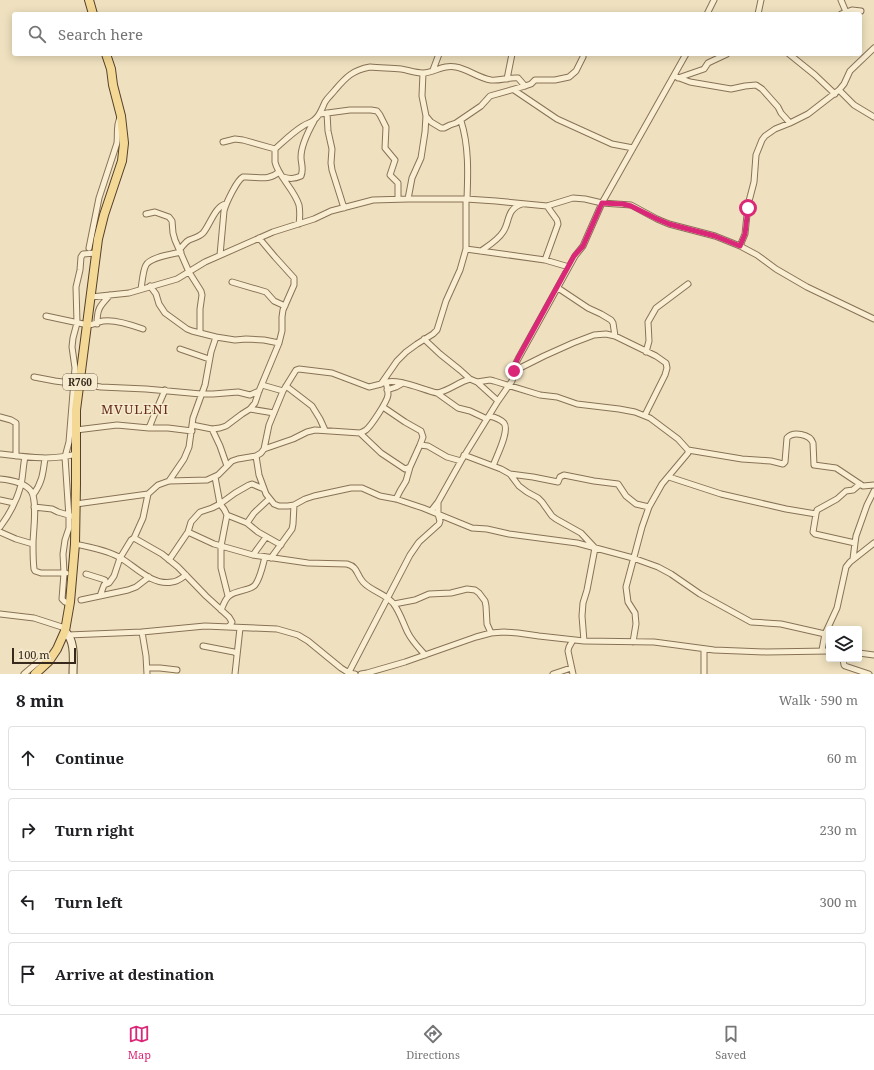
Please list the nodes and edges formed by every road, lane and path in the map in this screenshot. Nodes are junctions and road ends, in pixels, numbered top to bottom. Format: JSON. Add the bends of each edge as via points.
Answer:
{"nodes":[{"id":1,"x":89,"y":0,"type":"edge"},
{"id":2,"x":714,"y":0,"type":"edge"},
{"id":3,"x":761,"y":0,"type":"edge"},
{"id":4,"x":841,"y":0,"type":"edge"},
{"id":5,"x":860,"y":11,"type":"dead end"},
{"id":6,"x":92,"y":12,"type":"edge"},
{"id":7,"x":708,"y":12,"type":"edge"},
{"id":8,"x":758,"y":12,"type":"edge"},
{"id":9,"x":844,"y":12,"type":"edge"},
{"id":10,"x":847,"y":12,"type":"edge"},
{"id":11,"x":874,"y":48,"type":"edge"},
{"id":12,"x":107,"y":56,"type":"edge"},
{"id":13,"x":438,"y":56,"type":"edge"},
{"id":14,"x":512,"y":56,"type":"edge"},
{"id":15,"x":685,"y":56,"type":"edge"},
{"id":16,"x":723,"y":56,"type":"edge"},
{"id":17,"x":791,"y":56,"type":"edge"},
{"id":18,"x":583,"y":57,"type":"dead end"},
{"id":19,"x":433,"y":70,"type":"junction"},
{"id":20,"x":423,"y":73,"type":"junction"},
{"id":21,"x":676,"y":77,"type":"junction"},
{"id":22,"x":507,"y":79,"type":"junction"},
{"id":23,"x":525,"y":86,"type":"junction"},
{"id":24,"x":514,"y":90,"type":"junction"},
{"id":25,"x":837,"y":92,"type":"junction"},
{"id":26,"x":327,"y":113,"type":"junction"},
{"id":27,"x":320,"y":114,"type":"junction"},
{"id":28,"x":426,"y":116,"type":"junction"},
{"id":29,"x":874,"y":117,"type":"edge"},
{"id":30,"x":314,"y":120,"type":"junction"},
{"id":31,"x":461,"y":121,"type":"junction"},
{"id":32,"x":790,"y":123,"type":"junction"},
{"id":33,"x":223,"y":142,"type":"dead end"},
{"id":34,"x":633,"y":148,"type":"junction"},
{"id":35,"x":275,"y":150,"type":"junction"},
{"id":36,"x":279,"y":172,"type":"junction"},
{"id":37,"x":283,"y":177,"type":"junction"},
{"id":38,"x":398,"y":199,"type":"junction"},
{"id":39,"x":408,"y":199,"type":"junction"},
{"id":40,"x":467,"y":199,"type":"junction"},
{"id":41,"x":602,"y":203,"type":"junction"},
{"id":42,"x":226,"y":204,"type":"junction"},
{"id":43,"x":525,"y":204,"type":"junction"},
{"id":44,"x":547,"y":206,"type":"junction"},
{"id":45,"x":344,"y":208,"type":"junction"},
{"id":46,"x":146,"y":214,"type":"dead end"},
{"id":47,"x":299,"y":224,"type":"junction"},
{"id":48,"x":259,"y":238,"type":"junction"},
{"id":49,"x":740,"y":246,"type":"junction"},
{"id":50,"x":466,"y":249,"type":"junction"},
{"id":51,"x":92,"y":251,"type":"junction"},
{"id":52,"x":180,"y":251,"type":"junction"},
{"id":53,"x":481,"y":251,"type":"junction"},
{"id":54,"x":220,"y":255,"type":"junction"},
{"id":55,"x":545,"y":260,"type":"junction"},
{"id":56,"x":569,"y":267,"type":"junction"},
{"id":57,"x":189,"y":272,"type":"junction"},
{"id":58,"x":232,"y":282,"type":"dead end"},
{"id":59,"x":688,"y":284,"type":"dead end"},
{"id":60,"x":150,"y":286,"type":"junction"},
{"id":61,"x":558,"y":288,"type":"junction"},
{"id":62,"x":141,"y":290,"type":"junction"},
{"id":63,"x":110,"y":295,"type":"junction"},
{"id":64,"x":91,"y":297,"type":"junction"},
{"id":65,"x":285,"y":306,"type":"junction"},
{"id":66,"x":46,"y":316,"type":"dead end"},
{"id":67,"x":874,"y":319,"type":"edge"},
{"id":68,"x":78,"y":323,"type":"junction"},
{"id":69,"x":97,"y":324,"type":"junction"},
{"id":70,"x":88,"y":325,"type":"junction"},
{"id":71,"x":143,"y":329,"type":"dead end"},
{"id":72,"x":200,"y":333,"type":"junction"},
{"id":73,"x":615,"y":336,"type":"junction"},
{"id":74,"x":216,"y":337,"type":"junction"},
{"id":75,"x":424,"y":339,"type":"junction"},
{"id":76,"x":279,"y":343,"type":"junction"},
{"id":77,"x":180,"y":349,"type":"dead end"},
{"id":78,"x":646,"y":352,"type":"junction"},
{"id":79,"x":209,"y":360,"type":"junction"},
{"id":80,"x":514,"y":371,"type":"junction"},
{"id":81,"x":34,"y":377,"type":"dead end"},
{"id":82,"x":470,"y":379,"type":"junction"},
{"id":83,"x":477,"y":382,"type":"junction"},
{"id":84,"x":383,"y":383,"type":"junction"},
{"id":85,"x":404,"y":383,"type":"junction"},
{"id":86,"x":76,"y":384,"type":"junction"},
{"id":87,"x":509,"y":385,"type":"junction"},
{"id":88,"x":262,"y":386,"type":"junction"},
{"id":89,"x":285,"y":389,"type":"junction"},
{"id":90,"x":165,"y":390,"type":"junction"},
{"id":91,"x":387,"y":390,"type":"junction"},
{"id":92,"x":259,"y":391,"type":"junction"},
{"id":93,"x":437,"y":393,"type":"junction"},
{"id":94,"x":201,"y":394,"type":"junction"},
{"id":95,"x":498,"y":401,"type":"junction"},
{"id":96,"x":255,"y":403,"type":"junction"},
{"id":97,"x":383,"y":407,"type":"junction"},
{"id":98,"x":74,"y":408,"type":"junction"},
{"id":99,"x":250,"y":409,"type":"junction"},
{"id":100,"x":261,"y":410,"type":"junction"},
{"id":101,"x":274,"y":413,"type":"junction"},
{"id":102,"x":645,"y":415,"type":"junction"},
{"id":103,"x":0,"y":417,"type":"edge"},
{"id":104,"x":488,"y":418,"type":"junction"},
{"id":105,"x":149,"y":428,"type":"junction"},
{"id":106,"x":192,"y":428,"type":"junction"},
{"id":107,"x":212,"y":429,"type":"junction"},
{"id":108,"x":76,"y":430,"type":"junction"},
{"id":109,"x":324,"y":430,"type":"junction"},
{"id":110,"x":360,"y":433,"type":"junction"},
{"id":111,"x":420,"y":445,"type":"junction"},
{"id":112,"x":264,"y":449,"type":"junction"},
{"id":113,"x":688,"y":450,"type":"junction"},
{"id":114,"x":0,"y":454,"type":"edge"},
{"id":115,"x":76,"y":454,"type":"junction"},
{"id":116,"x":464,"y":455,"type":"junction"},
{"id":117,"x":16,"y":456,"type":"junction"},
{"id":118,"x":256,"y":456,"type":"junction"},
{"id":119,"x":24,"y":457,"type":"junction"},
{"id":120,"x":65,"y":457,"type":"junction"},
{"id":121,"x":45,"y":458,"type":"junction"},
{"id":122,"x":461,"y":461,"type":"junction"},
{"id":123,"x":227,"y":466,"type":"junction"},
{"id":124,"x":493,"y":466,"type":"junction"},
{"id":125,"x":408,"y":469,"type":"junction"},
{"id":126,"x":510,"y":474,"type":"junction"},
{"id":127,"x":668,"y":477,"type":"junction"},
{"id":128,"x":214,"y":478,"type":"junction"},
{"id":129,"x":0,"y":479,"type":"edge"},
{"id":130,"x":169,"y":481,"type":"junction"},
{"id":131,"x":21,"y":483,"type":"junction"},
{"id":132,"x":860,"y":484,"type":"junction"},
{"id":133,"x":874,"y":485,"type":"edge"},
{"id":134,"x":264,"y":489,"type":"junction"},
{"id":135,"x":874,"y":491,"type":"edge"},
{"id":136,"x":148,"y":494,"type":"junction"},
{"id":137,"x":33,"y":495,"type":"junction"},
{"id":138,"x":269,"y":499,"type":"junction"},
{"id":139,"x":396,"y":499,"type":"junction"},
{"id":140,"x":0,"y":500,"type":"edge"},
{"id":141,"x":438,"y":502,"type":"junction"},
{"id":142,"x":14,"y":503,"type":"junction"},
{"id":143,"x":76,"y":504,"type":"junction"},
{"id":144,"x":220,"y":504,"type":"junction"},
{"id":145,"x":294,"y":506,"type":"junction"},
{"id":146,"x":34,"y":507,"type":"junction"},
{"id":147,"x":649,"y":507,"type":"junction"},
{"id":148,"x":431,"y":511,"type":"junction"},
{"id":149,"x":438,"y":514,"type":"junction"},
{"id":150,"x":816,"y":514,"type":"junction"},
{"id":151,"x":72,"y":516,"type":"junction"},
{"id":152,"x":227,"y":516,"type":"junction"},
{"id":153,"x":247,"y":523,"type":"junction"},
{"id":154,"x":0,"y":527,"type":"edge"},
{"id":155,"x":0,"y":532,"type":"edge"},
{"id":156,"x":188,"y":532,"type":"junction"},
{"id":157,"x":266,"y":537,"type":"junction"},
{"id":158,"x":134,"y":538,"type":"junction"},
{"id":159,"x":855,"y":543,"type":"junction"},
{"id":160,"x":874,"y":543,"type":"edge"},
{"id":161,"x":33,"y":544,"type":"junction"},
{"id":162,"x":74,"y":544,"type":"junction"},
{"id":163,"x":281,"y":545,"type":"junction"},
{"id":164,"x":221,"y":546,"type":"junction"},
{"id":165,"x":595,"y":548,"type":"junction"},
{"id":166,"x":253,"y":555,"type":"junction"},
{"id":167,"x":265,"y":557,"type":"junction"},
{"id":168,"x":120,"y":558,"type":"junction"},
{"id":169,"x":271,"y":558,"type":"junction"},
{"id":170,"x":633,"y":558,"type":"junction"},
{"id":171,"x":63,"y":559,"type":"junction"},
{"id":172,"x":74,"y":559,"type":"junction"},
{"id":173,"x":853,"y":559,"type":"junction"},
{"id":174,"x":169,"y":560,"type":"junction"},
{"id":175,"x":64,"y":573,"type":"junction"},
{"id":176,"x":73,"y":573,"type":"junction"},
{"id":177,"x":86,"y":574,"type":"dead end"},
{"id":178,"x":186,"y":575,"type":"junction"},
{"id":179,"x":149,"y":577,"type":"junction"},
{"id":180,"x":106,"y":584,"type":"junction"},
{"id":181,"x":100,"y":596,"type":"junction"},
{"id":182,"x":228,"y":596,"type":"junction"},
{"id":183,"x":388,"y":598,"type":"junction"},
{"id":184,"x":81,"y":600,"type":"dead end"},
{"id":185,"x":70,"y":604,"type":"junction"},
{"id":186,"x":394,"y":604,"type":"junction"},
{"id":187,"x":221,"y":610,"type":"junction"},
{"id":188,"x":0,"y":614,"type":"edge"},
{"id":189,"x":229,"y":627,"type":"junction"},
{"id":190,"x":240,"y":628,"type":"junction"},
{"id":191,"x":66,"y":631,"type":"junction"},
{"id":192,"x":142,"y":632,"type":"junction"},
{"id":193,"x":491,"y":633,"type":"junction"},
{"id":194,"x":825,"y":634,"type":"junction"},
{"id":195,"x":573,"y":640,"type":"junction"},
{"id":196,"x":584,"y":641,"type":"junction"},
{"id":197,"x":633,"y":642,"type":"junction"},
{"id":198,"x":203,"y":646,"type":"dead end"},
{"id":199,"x":704,"y":649,"type":"junction"},
{"id":200,"x":822,"y":650,"type":"junction"},
{"id":201,"x":826,"y":650,"type":"edge"},
{"id":202,"x":862,"y":653,"type":"edge"},
{"id":203,"x":237,"y":654,"type":"junction"},
{"id":204,"x":425,"y":655,"type":"junction"},
{"id":205,"x":874,"y":655,"type":"edge"},
{"id":206,"x":50,"y":658,"type":"junction"},
{"id":207,"x":844,"y":662,"type":"edge"},
{"id":208,"x":147,"y":668,"type":"junction"},
{"id":209,"x":571,"y":668,"type":"junction"},
{"id":210,"x":176,"y":670,"type":"dead end"},
{"id":211,"x":24,"y":674,"type":"edge"},
{"id":212,"x":35,"y":674,"type":"edge"},
{"id":213,"x":73,"y":674,"type":"edge"},
{"id":214,"x":147,"y":674,"type":"edge"},
{"id":215,"x":235,"y":674,"type":"edge"},
{"id":216,"x":348,"y":674,"type":"edge"},
{"id":217,"x":355,"y":674,"type":"edge"},
{"id":218,"x":361,"y":674,"type":"edge"},
{"id":219,"x":553,"y":674,"type":"edge"},
{"id":220,"x":573,"y":674,"type":"edge"},
{"id":221,"x":704,"y":674,"type":"edge"},
{"id":222,"x":869,"y":674,"type":"edge"}],
"edges":[{"from":1,"to":6,"type":"main road"},
{"from":2,"to":7,"type":"street"},
{"from":3,"to":8,"type":"street"},
{"from":4,"to":9,"type":"street"},
{"from":5,"to":10,"type":"street"},
{"from":11,"to":25,"type":"street","via":[[850,71]]},
{"from":12,"to":51,"type":"main road","number":"R760","via":[[121,116],[124,143],[122,160]]},
{"from":13,"to":19,"type":"street"},
{"from":14,"to":22,"type":"street"},
{"from":15,"to":21,"type":"street"},
{"from":16,"to":21,"type":"street","via":[[710,62],[704,69]]},
{"from":17,"to":25,"type":"street"},
{"from":18,"to":23,"type":"street","via":[[576,71],[568,77],[535,80]]},
{"from":19,"to":20,"type":"street"},
{"from":19,"to":22,"type":"street","via":[[456,66],[490,80]]},
{"from":20,"to":27,"type":"street","via":[[370,67],[357,70],[326,100]]},
{"from":20,"to":28,"type":"street","via":[[422,96]]},
{"from":21,"to":32,"type":"street","via":[[731,89],[756,85]]},
{"from":21,"to":34,"type":"street"},
{"from":22,"to":23,"type":"street","via":[[518,78]]},
{"from":23,"to":24,"type":"street"},
{"from":24,"to":31,"type":"street","via":[[490,96]]},
{"from":24,"to":34,"type":"street","via":[[558,119],[612,144]]},
{"from":25,"to":29,"type":"street"},
{"from":25,"to":32,"type":"street","via":[[808,114]]},
{"from":26,"to":27,"type":"street"},
{"from":26,"to":38,"type":"street","via":[[372,110],[380,114],[386,127],[385,148],[395,160],[390,175],[398,183]]},
{"from":26,"to":45,"type":"street","via":[[332,170]]},
{"from":27,"to":30,"type":"street"},
{"from":28,"to":31,"type":"street","via":[[441,128]]},
{"from":28,"to":39,"type":"street","via":[[421,158],[412,178]]},
{"from":30,"to":35,"type":"street","via":[[304,125]]},
{"from":30,"to":37,"type":"street","via":[[302,148],[301,176],[290,179]]},
{"from":31,"to":40,"type":"street","via":[[468,161]]},
{"from":32,"to":49,"type":"street","via":[[765,136],[757,150],[745,234]]},
{"from":33,"to":35,"type":"street","via":[[243,140]]},
{"from":34,"to":41,"type":"street"},
{"from":35,"to":36,"type":"street"},
{"from":36,"to":37,"type":"street"},
{"from":36,"to":42,"type":"street","via":[[267,178],[243,177]]},
{"from":37,"to":47,"type":"street","via":[[298,204]]},
{"from":38,"to":39,"type":"street"},
{"from":38,"to":45,"type":"street","via":[[373,200]]},
{"from":39,"to":40,"type":"street"},
{"from":40,"to":43,"type":"street"},
{"from":40,"to":50,"type":"street"},
{"from":41,"to":44,"type":"street","via":[[573,198]]},
{"from":41,"to":49,"type":"street","via":[[631,206],[669,224],[715,236]]},
{"from":41,"to":56,"type":"street","via":[[583,246]]},
{"from":42,"to":52,"type":"street","via":[[220,206],[203,233],[188,241]]},
{"from":42,"to":54,"type":"street"},
{"from":43,"to":44,"type":"street"},
{"from":43,"to":53,"type":"street","via":[[515,208],[508,218],[504,232]]},
{"from":44,"to":55,"type":"street","via":[[558,224]]},
{"from":45,"to":47,"type":"street"},
{"from":46,"to":52,"type":"street","via":[[154,212],[171,218],[173,233]]},
{"from":47,"to":48,"type":"street"},
{"from":48,"to":54,"type":"street"},
{"from":48,"to":65,"type":"street","via":[[294,278],[294,285]]},
{"from":49,"to":67,"type":"street","via":[[807,287]]},
{"from":50,"to":53,"type":"street"},
{"from":50,"to":75,"type":"street","via":[[437,330]]},
{"from":51,"to":64,"type":"main road","number":"R760"},
{"from":51,"to":68,"type":"street","via":[[81,257],[76,287]]},
{"from":52,"to":57,"type":"street"},
{"from":52,"to":62,"type":"street","via":[[147,263]]},
{"from":53,"to":55,"type":"street"},
{"from":54,"to":57,"type":"street"},
{"from":55,"to":56,"type":"street"},
{"from":56,"to":61,"type":"street"},
{"from":57,"to":60,"type":"street","via":[[176,279]]},
{"from":57,"to":72,"type":"street","via":[[202,295]]},
{"from":58,"to":65,"type":"street","via":[[266,292],[274,301]]},
{"from":59,"to":78,"type":"street","via":[[656,308],[648,322],[649,341]]},
{"from":60,"to":62,"type":"street"},
{"from":60,"to":72,"type":"street","via":[[165,313],[187,328]]},
{"from":61,"to":73,"type":"street","via":[[611,320]]},
{"from":61,"to":80,"type":"street","via":[[518,358]]},
{"from":62,"to":63,"type":"street"},
{"from":63,"to":64,"type":"street"},
{"from":63,"to":69,"type":"street","via":[[99,309]]},
{"from":64,"to":70,"type":"main road","number":"R760"},
{"from":65,"to":76,"type":"street"},
{"from":66,"to":68,"type":"street"},
{"from":68,"to":70,"type":"street"},
{"from":68,"to":86,"type":"street","via":[[72,347]]},
{"from":69,"to":70,"type":"street"},
{"from":69,"to":71,"type":"street","via":[[109,321]]},
{"from":70,"to":86,"type":"main road","number":"R760"},
{"from":72,"to":74,"type":"street"},
{"from":73,"to":78,"type":"street"},
{"from":73,"to":80,"type":"street","via":[[594,335]]},
{"from":74,"to":76,"type":"street"},
{"from":74,"to":79,"type":"street"},
{"from":75,"to":82,"type":"street"},
{"from":75,"to":84,"type":"street","via":[[402,357]]},
{"from":76,"to":88,"type":"street"},
{"from":77,"to":79,"type":"street"},
{"from":78,"to":102,"type":"street","via":[[666,363],[667,368]]},
{"from":79,"to":94,"type":"street"},
{"from":80,"to":87,"type":"street","via":[[514,377]]},
{"from":81,"to":86,"type":"street"},
{"from":82,"to":83,"type":"street"},
{"from":82,"to":93,"type":"street"},
{"from":83,"to":87,"type":"street","via":[[490,380]]},
{"from":83,"to":95,"type":"street"},
{"from":84,"to":85,"type":"street"},
{"from":84,"to":89,"type":"street","via":[[369,387],[332,373],[298,369]]},
{"from":84,"to":91,"type":"street"},
{"from":85,"to":91,"type":"street"},
{"from":85,"to":93,"type":"street"},
{"from":86,"to":90,"type":"street"},
{"from":86,"to":98,"type":"main road","number":"R760"},
{"from":87,"to":95,"type":"street"},
{"from":87,"to":102,"type":"street","via":[[586,406],[619,409]]},
{"from":88,"to":89,"type":"street"},
{"from":88,"to":92,"type":"street"},
{"from":89,"to":101,"type":"street"},
{"from":89,"to":109,"type":"street","via":[[312,406]]},
{"from":90,"to":94,"type":"street"},
{"from":90,"to":105,"type":"street"},
{"from":91,"to":97,"type":"street","via":[[388,395]]},
{"from":92,"to":94,"type":"street","via":[[250,395],[238,392]]},
{"from":92,"to":96,"type":"street"},
{"from":93,"to":104,"type":"street","via":[[458,408]]},
{"from":94,"to":106,"type":"street"},
{"from":95,"to":104,"type":"street"},
{"from":96,"to":99,"type":"street"},
{"from":96,"to":100,"type":"street"},
{"from":97,"to":110,"type":"street","via":[[368,428]]},
{"from":97,"to":111,"type":"street","via":[[421,431],[423,437]]},
{"from":98,"to":108,"type":"main road","number":"R760"},
{"from":98,"to":120,"type":"street"},
{"from":99,"to":100,"type":"street"},
{"from":99,"to":107,"type":"street","via":[[226,426]]},
{"from":100,"to":101,"type":"street"},
{"from":101,"to":112,"type":"street"},
{"from":102,"to":113,"type":"street","via":[[678,439]]},
{"from":103,"to":117,"type":"street","via":[[16,423]]},
{"from":104,"to":116,"type":"street"},
{"from":104,"to":124,"type":"street","via":[[502,421],[506,428]]},
{"from":105,"to":106,"type":"street"},
{"from":105,"to":108,"type":"street","via":[[117,425]]},
{"from":106,"to":107,"type":"street"},
{"from":106,"to":130,"type":"street","via":[[188,450]]},
{"from":107,"to":123,"type":"street"},
{"from":108,"to":115,"type":"main road","number":"R760"},
{"from":109,"to":110,"type":"street"},
{"from":109,"to":112,"type":"street","via":[[307,432]]},
{"from":110,"to":125,"type":"street","via":[[381,453]]},
{"from":111,"to":122,"type":"street"},
{"from":111,"to":125,"type":"street"},
{"from":112,"to":118,"type":"street"},
{"from":113,"to":127,"type":"street"},
{"from":113,"to":132,"type":"street","via":[[783,464],[789,436],[808,436],[813,443],[814,465],[836,468]]},
{"from":114,"to":117,"type":"street"},
{"from":115,"to":120,"type":"street"},
{"from":115,"to":143,"type":"main road","number":"R760"},
{"from":116,"to":122,"type":"street"},
{"from":116,"to":124,"type":"street"},
{"from":117,"to":119,"type":"street"},
{"from":118,"to":123,"type":"street","via":[[232,461]]},
{"from":118,"to":134,"type":"street"},
{"from":119,"to":121,"type":"street"},
{"from":119,"to":131,"type":"street"},
{"from":120,"to":121,"type":"street"},
{"from":120,"to":151,"type":"street"},
{"from":121,"to":137,"type":"street","via":[[42,478]]},
{"from":122,"to":141,"type":"street"},
{"from":123,"to":128,"type":"street"},
{"from":124,"to":126,"type":"street"},
{"from":125,"to":139,"type":"street","via":[[406,481]]},
{"from":126,"to":147,"type":"street","via":[[558,482],[560,477],[566,475],[616,484],[620,485],[626,496],[635,503]]},
{"from":126,"to":165,"type":"street","via":[[519,486],[538,498],[552,516],[581,533]]},
{"from":127,"to":147,"type":"street"},
{"from":127,"to":150,"type":"street","via":[[721,494]]},
{"from":128,"to":130,"type":"street"},
{"from":128,"to":144,"type":"street"},
{"from":129,"to":131,"type":"street"},
{"from":130,"to":136,"type":"street","via":[[158,485]]},
{"from":131,"to":137,"type":"street"},
{"from":131,"to":142,"type":"street"},
{"from":132,"to":133,"type":"street"},
{"from":132,"to":150,"type":"street","via":[[817,510]]},
{"from":134,"to":138,"type":"street"},
{"from":134,"to":144,"type":"street","via":[[249,485]]},
{"from":135,"to":159,"type":"street"},
{"from":136,"to":143,"type":"street"},
{"from":136,"to":158,"type":"street","via":[[143,518]]},
{"from":137,"to":146,"type":"street"},
{"from":138,"to":145,"type":"street","via":[[279,506]]},
{"from":138,"to":153,"type":"street"},
{"from":139,"to":145,"type":"street","via":[[380,496],[362,488],[351,488],[314,496]]},
{"from":139,"to":148,"type":"street"},
{"from":140,"to":142,"type":"street"},
{"from":141,"to":148,"type":"street"},
{"from":141,"to":149,"type":"street"},
{"from":142,"to":154,"type":"street"},
{"from":143,"to":151,"type":"main road","number":"R760"},
{"from":144,"to":152,"type":"street"},
{"from":144,"to":156,"type":"street","via":[[200,512],[191,522]]},
{"from":145,"to":163,"type":"street","via":[[292,529]]},
{"from":146,"to":151,"type":"street","via":[[52,509]]},
{"from":146,"to":161,"type":"street"},
{"from":147,"to":170,"type":"street"},
{"from":148,"to":149,"type":"street"},
{"from":149,"to":165,"type":"street","via":[[472,528],[563,540]]},
{"from":149,"to":183,"type":"street","via":[[440,524],[414,547]]},
{"from":150,"to":159,"type":"street","via":[[813,533]]},
{"from":151,"to":162,"type":"main road","number":"R760"},
{"from":151,"to":171,"type":"street"},
{"from":152,"to":153,"type":"street"},
{"from":152,"to":164,"type":"street"},
{"from":153,"to":157,"type":"street"},
{"from":155,"to":161,"type":"street"},
{"from":156,"to":164,"type":"street"},
{"from":156,"to":174,"type":"street"},
{"from":157,"to":163,"type":"street"},
{"from":157,"to":166,"type":"street"},
{"from":158,"to":168,"type":"street"},
{"from":158,"to":174,"type":"street"},
{"from":159,"to":173,"type":"street"},
{"from":160,"to":173,"type":"street"},
{"from":161,"to":175,"type":"street","via":[[35,572]]},
{"from":162,"to":168,"type":"street","via":[[96,548]]},
{"from":162,"to":172,"type":"main road","number":"R760"},
{"from":163,"to":169,"type":"street"},
{"from":164,"to":166,"type":"street"},
{"from":164,"to":182,"type":"street","via":[[221,568]]},
{"from":165,"to":170,"type":"street"},
{"from":165,"to":196,"type":"street","via":[[583,603]]},
{"from":166,"to":167,"type":"street"},
{"from":167,"to":169,"type":"street"},
{"from":167,"to":182,"type":"street","via":[[255,585]]},
{"from":168,"to":179,"type":"street"},
{"from":168,"to":180,"type":"street","via":[[114,576]]},
{"from":169,"to":183,"type":"street","via":[[351,565],[367,585]]},
{"from":170,"to":194,"type":"street","via":[[671,574],[700,594],[751,622],[781,624]]},
{"from":170,"to":197,"type":"street","via":[[626,586],[628,602],[635,613]]},
{"from":171,"to":172,"type":"street"},
{"from":171,"to":175,"type":"street"},
{"from":172,"to":176,"type":"main road","number":"R760"},
{"from":173,"to":194,"type":"street","via":[[845,570],[837,608]]},
{"from":174,"to":178,"type":"street"},
{"from":175,"to":176,"type":"street"},
{"from":175,"to":185,"type":"street","via":[[62,599]]},
{"from":176,"to":185,"type":"main road","number":"R760"},
{"from":177,"to":180,"type":"street","via":[[105,580]]},
{"from":178,"to":179,"type":"street","via":[[172,582]]},
{"from":178,"to":187,"type":"street"},
{"from":179,"to":181,"type":"street","via":[[136,587]]},
{"from":180,"to":181,"type":"street"},
{"from":181,"to":184,"type":"street"},
{"from":182,"to":187,"type":"street"},
{"from":183,"to":186,"type":"street"},
{"from":183,"to":216,"type":"street"},
{"from":185,"to":191,"type":"main road","number":"R760"},
{"from":186,"to":193,"type":"street","via":[[430,594],[475,590],[485,601],[487,624]]},
{"from":186,"to":204,"type":"street","via":[[408,633]]},
{"from":187,"to":189,"type":"street","via":[[231,619]]},
{"from":188,"to":191,"type":"street","via":[[34,618]]},
{"from":189,"to":190,"type":"street"},
{"from":189,"to":192,"type":"street","via":[[205,626]]},
{"from":190,"to":203,"type":"street"},
{"from":190,"to":216,"type":"street","via":[[277,629],[298,635]]},
{"from":191,"to":192,"type":"street"},
{"from":191,"to":206,"type":"main road","number":"R760"},
{"from":191,"to":213,"type":"street","via":[[71,639]]},
{"from":192,"to":208,"type":"street"},
{"from":193,"to":195,"type":"street","via":[[518,633]]},
{"from":193,"to":204,"type":"street"},
{"from":194,"to":200,"type":"street"},
{"from":195,"to":196,"type":"street"},
{"from":195,"to":209,"type":"street","via":[[569,647]]},
{"from":196,"to":197,"type":"street"},
{"from":197,"to":199,"type":"street","via":[[654,642]]},
{"from":198,"to":203,"type":"street"},
{"from":199,"to":200,"type":"street","via":[[766,652]]},
{"from":199,"to":221,"type":"street"},
{"from":200,"to":201,"type":"street"},
{"from":202,"to":205,"type":"street"},
{"from":203,"to":215,"type":"street"},
{"from":204,"to":218,"type":"street"},
{"from":206,"to":211,"type":"street","via":[[44,657]]},
{"from":206,"to":212,"type":"main road","number":"R760"},
{"from":207,"to":222,"type":"street","via":[[845,666]]},
{"from":208,"to":210,"type":"street"},
{"from":208,"to":214,"type":"street"},
{"from":209,"to":219,"type":"street"},
{"from":209,"to":220,"type":"street"},
{"from":216,"to":217,"type":"street"}]}
